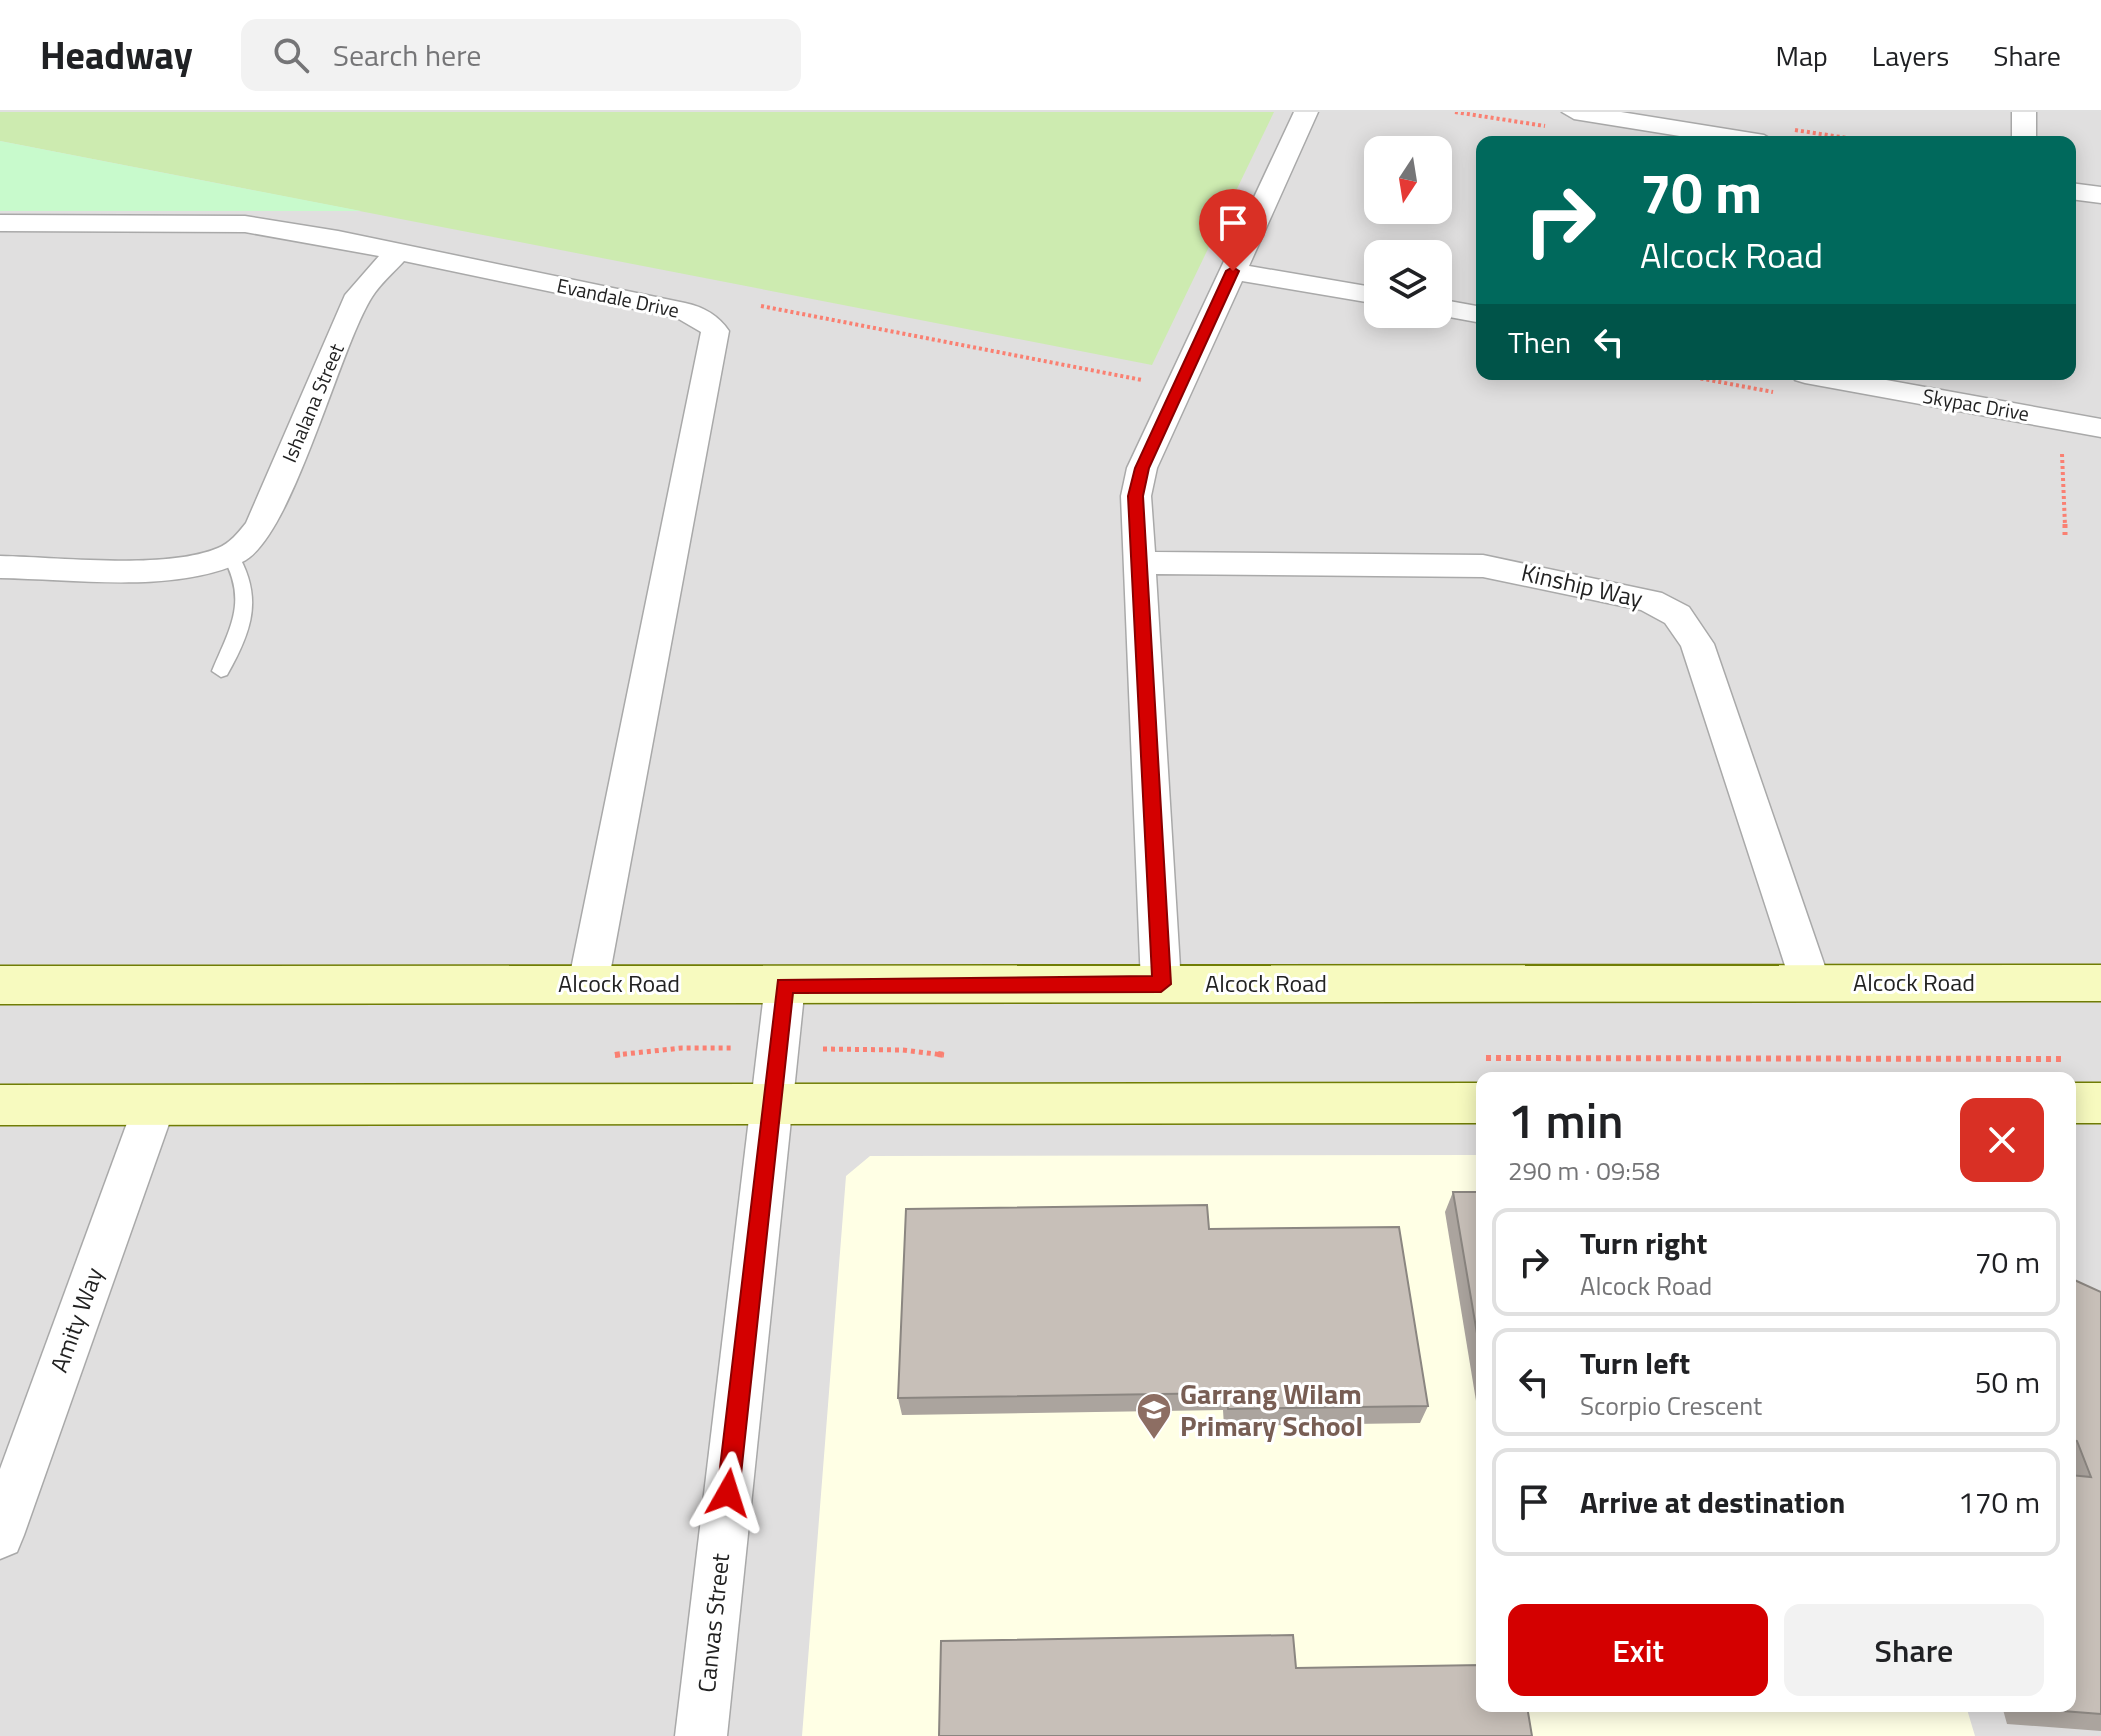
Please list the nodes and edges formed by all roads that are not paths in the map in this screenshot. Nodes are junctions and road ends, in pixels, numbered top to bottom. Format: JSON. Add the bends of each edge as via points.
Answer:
{"nodes":[{"id":1,"x":1306,"y":112,"type":"edge"},
{"id":2,"x":1574,"y":112,"type":"edge"},
{"id":3,"x":2024,"y":112,"type":"edge"},
{"id":4,"x":1657,"y":118,"type":"edge"},
{"id":5,"x":1737,"y":136,"type":"edge"},
{"id":6,"x":2024,"y":136,"type":"edge"},
{"id":7,"x":2076,"y":192,"type":"edge"},
{"id":8,"x":2101,"y":195,"type":"edge"},
{"id":9,"x":0,"y":223,"type":"edge"},
{"id":10,"x":398,"y":251,"type":"junction"},
{"id":11,"x":1233,"y":271,"type":"junction"},
{"id":12,"x":1364,"y":294,"type":"edge"},
{"id":13,"x":1452,"y":310,"type":"edge"},
{"id":14,"x":1476,"y":314,"type":"edge"},
{"id":15,"x":1838,"y":380,"type":"edge"},
{"id":16,"x":2101,"y":428,"type":"edge"},
{"id":17,"x":230,"y":555,"type":"junction"},
{"id":18,"x":1139,"y":563,"type":"junction"},
{"id":19,"x":0,"y":567,"type":"edge"},
{"id":20,"x":221,"y":671,"type":"dead end"},
{"id":21,"x":2101,"y":983,"type":"edge"},
{"id":22,"x":588,"y":984,"type":"junction"},
{"id":23,"x":1161,"y":984,"type":"junction"},
{"id":24,"x":1811,"y":984,"type":"junction"},
{"id":25,"x":0,"y":985,"type":"edge"},
{"id":26,"x":785,"y":985,"type":"junction"},
{"id":27,"x":771,"y":1102,"type":"junction"},
{"id":28,"x":1476,"y":1103,"type":"edge"},
{"id":29,"x":2076,"y":1103,"type":"edge"},
{"id":30,"x":2101,"y":1103,"type":"edge"},
{"id":31,"x":155,"y":1104,"type":"junction"},
{"id":32,"x":0,"y":1105,"type":"edge"},
{"id":33,"x":0,"y":1535,"type":"edge"},
{"id":34,"x":701,"y":1736,"type":"edge"}],
"edges":[{"from":1,"to":11,"type":"street"},
{"from":2,"to":4,"type":"street"},
{"from":3,"to":6,"type":"street"},
{"from":4,"to":5,"type":"street"},
{"from":7,"to":8,"type":"street"},
{"from":9,"to":10,"type":"street","name":"Evandale Drive","via":[[245,224]]},
{"from":10,"to":17,"type":"street","name":"Ishalana Street","via":[[359,295],[261,524],[250,541]]},
{"from":10,"to":22,"type":"street","name":"Evandale Drive","via":[[685,311],[715,331]]},
{"from":11,"to":12,"type":"street"},
{"from":11,"to":18,"type":"street","via":[[1142,468],[1135,512]]},
{"from":13,"to":14,"type":"street"},
{"from":15,"to":16,"type":"street","name":"Skypac Drive"},
{"from":17,"to":19,"type":"street","via":[[171,568]]},
{"from":17,"to":20,"type":"lane","via":[[245,575],[247,608]]},
{"from":18,"to":23,"type":"street"},
{"from":18,"to":24,"type":"street","name":"Kinship Way","via":[[1483,566],[1621,593],[1666,608],[1697,644]]},
{"from":21,"to":24,"type":"street","name":"Alcock Road"},
{"from":22,"to":25,"type":"street","name":"Alcock Road"},
{"from":22,"to":26,"type":"street","name":"Alcock Road"},
{"from":23,"to":24,"type":"street","name":"Alcock Road"},
{"from":23,"to":26,"type":"street","name":"Alcock Road"},
{"from":26,"to":27,"type":"street","name":"Canvas Street"},
{"from":27,"to":28,"type":"street"},
{"from":27,"to":31,"type":"street"},
{"from":27,"to":34,"type":"street","name":"Canvas Street"},
{"from":29,"to":30,"type":"street"},
{"from":31,"to":32,"type":"street"},
{"from":31,"to":33,"type":"street","name":"Amity Way"}]}
